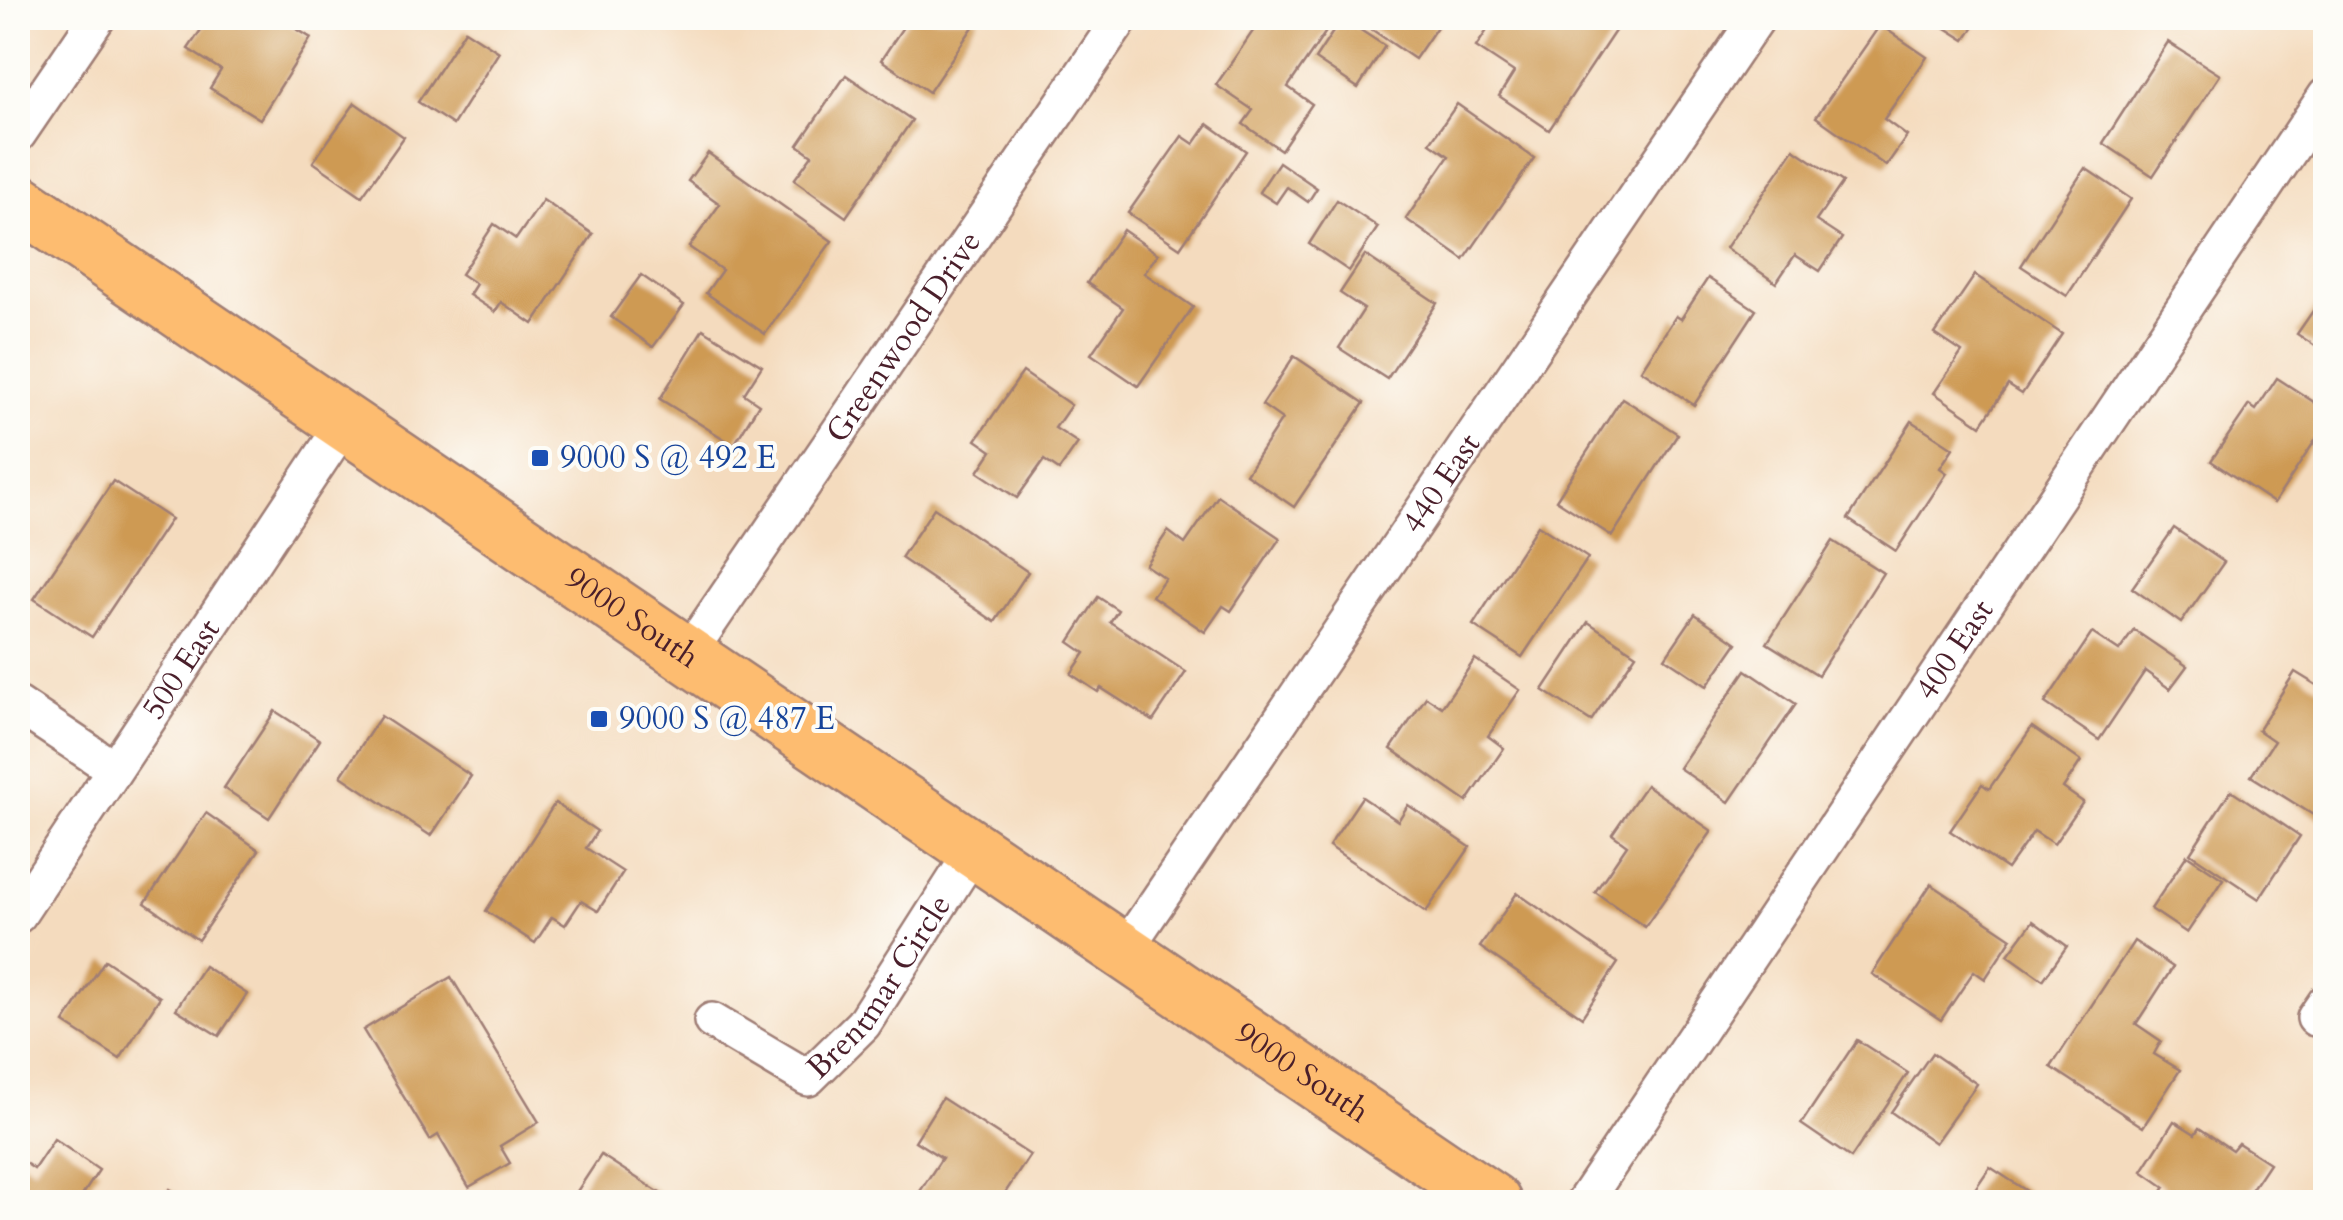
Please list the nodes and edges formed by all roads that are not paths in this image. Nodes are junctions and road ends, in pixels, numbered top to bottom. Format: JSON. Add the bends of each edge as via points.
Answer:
{"nodes":[{"id":1,"x":97,"y":18,"type":"edge"},
{"id":2,"x":1121,"y":18,"type":"edge"},
{"id":3,"x":1757,"y":18,"type":"edge"},
{"id":4,"x":2326,"y":96,"type":"edge"},
{"id":5,"x":18,"y":134,"type":"edge"},
{"id":6,"x":18,"y":202,"type":"edge"},
{"id":7,"x":344,"y":424,"type":"junction"},
{"id":8,"x":687,"y":655,"type":"junction"},
{"id":9,"x":18,"y":705,"type":"edge"},
{"id":10,"x":114,"y":769,"type":"junction"},
{"id":11,"x":974,"y":850,"type":"junction"},
{"id":12,"x":18,"y":914,"type":"edge"},
{"id":13,"x":1124,"y":951,"type":"junction"},
{"id":14,"x":712,"y":1021,"type":"dead end"},
{"id":15,"x":1494,"y":1202,"type":"edge"},
{"id":16,"x":1584,"y":1202,"type":"edge"}],
"edges":[{"from":1,"to":5,"type":"street"},
{"from":2,"to":8,"type":"street","name":"Greenwood Drive"},
{"from":3,"to":13,"type":"street","name":"440 East"},
{"from":4,"to":16,"type":"street","name":"400 East"},
{"from":6,"to":7,"type":"main road","name":"9000 South"},
{"from":7,"to":8,"type":"main road","name":"9000 South"},
{"from":7,"to":10,"type":"street","name":"500 East"},
{"from":8,"to":11,"type":"main road","name":"9000 South"},
{"from":9,"to":10,"type":"street"},
{"from":10,"to":12,"type":"street","name":"500 East"},
{"from":11,"to":13,"type":"main road","name":"9000 South"},
{"from":11,"to":14,"type":"street","name":"Brentmar Circle","via":[[862,1024],[808,1078]]},
{"from":13,"to":15,"type":"main road","name":"9000 South"}]}
